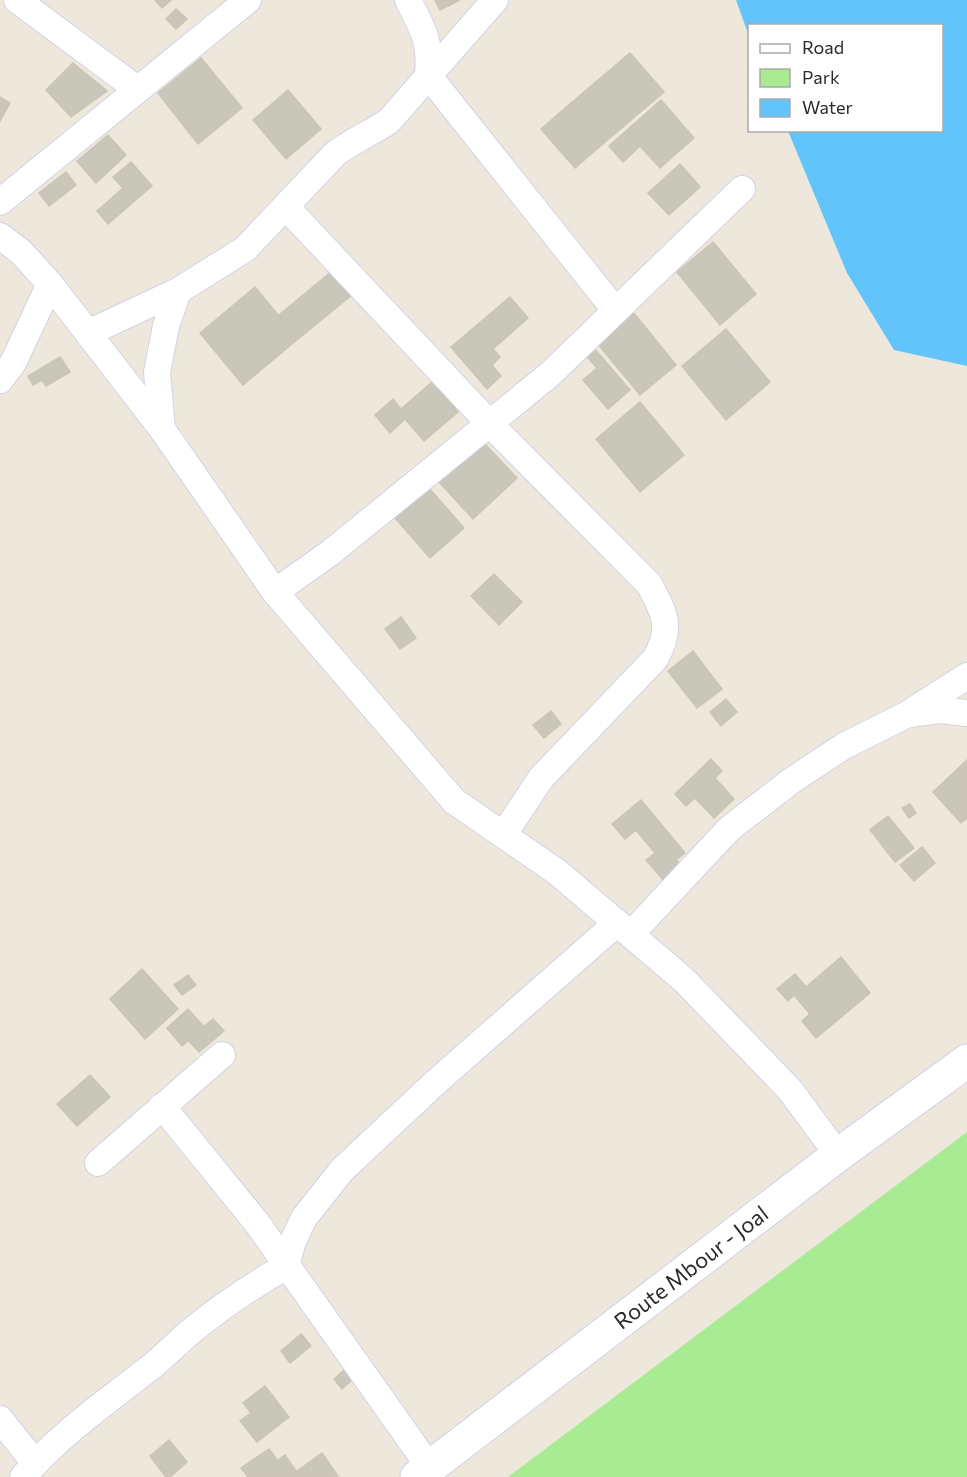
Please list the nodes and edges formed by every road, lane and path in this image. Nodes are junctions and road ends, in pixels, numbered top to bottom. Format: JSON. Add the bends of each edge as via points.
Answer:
{"nodes":[{"id":1,"x":17,"y":0,"type":"edge"},
{"id":2,"x":248,"y":0,"type":"edge"},
{"id":3,"x":408,"y":0,"type":"edge"},
{"id":4,"x":495,"y":0,"type":"edge"},
{"id":5,"x":428,"y":75,"type":"junction"},
{"id":6,"x":137,"y":89,"type":"junction"},
{"id":7,"x":742,"y":189,"type":"dead end"},
{"id":8,"x":0,"y":202,"type":"edge"},
{"id":9,"x":286,"y":207,"type":"junction"},
{"id":10,"x":0,"y":236,"type":"edge"},
{"id":11,"x":50,"y":284,"type":"junction"},
{"id":12,"x":178,"y":291,"type":"junction"},
{"id":13,"x":615,"y":310,"type":"junction"},
{"id":14,"x":88,"y":333,"type":"junction"},
{"id":15,"x":0,"y":380,"type":"edge"},
{"id":16,"x":490,"y":424,"type":"junction"},
{"id":17,"x":162,"y":429,"type":"junction"},
{"id":18,"x":274,"y":592,"type":"junction"},
{"id":19,"x":967,"y":676,"type":"edge"},
{"id":20,"x":967,"y":713,"type":"edge"},
{"id":21,"x":906,"y":715,"type":"junction"},
{"id":22,"x":504,"y":834,"type":"junction"},
{"id":23,"x":623,"y":929,"type":"junction"},
{"id":24,"x":222,"y":1055,"type":"dead end"},
{"id":25,"x":967,"y":1061,"type":"edge"},
{"id":26,"x":162,"y":1106,"type":"junction"},
{"id":27,"x":838,"y":1155,"type":"junction"},
{"id":28,"x":98,"y":1163,"type":"dead end"},
{"id":29,"x":286,"y":1266,"type":"junction"},
{"id":30,"x":0,"y":1419,"type":"edge"},
{"id":31,"x":29,"y":1470,"type":"edge"},
{"id":32,"x":423,"y":1472,"type":"edge"}],
"edges":[{"from":1,"to":6,"type":"street"},
{"from":2,"to":6,"type":"street"},
{"from":3,"to":5,"type":"street","via":[[426,35]]},
{"from":4,"to":5,"type":"street"},
{"from":5,"to":9,"type":"street","via":[[389,121],[335,154]]},
{"from":5,"to":13,"type":"street"},
{"from":6,"to":8,"type":"street"},
{"from":7,"to":13,"type":"street"},
{"from":9,"to":12,"type":"street","via":[[245,249]]},
{"from":9,"to":16,"type":"street"},
{"from":10,"to":11,"type":"street","via":[[21,252]]},
{"from":11,"to":14,"type":"street"},
{"from":11,"to":15,"type":"street","via":[[13,363]]},
{"from":12,"to":14,"type":"street"},
{"from":12,"to":17,"type":"street","via":[[157,372]]},
{"from":13,"to":16,"type":"street","via":[[549,375]]},
{"from":14,"to":17,"type":"street"},
{"from":16,"to":18,"type":"street","via":[[330,553]]},
{"from":16,"to":22,"type":"street","via":[[649,584],[664,611],[666,631],[655,659],[541,778]]},
{"from":17,"to":18,"type":"street"},
{"from":18,"to":22,"type":"street","via":[[454,801]]},
{"from":19,"to":21,"type":"street"},
{"from":20,"to":21,"type":"street","via":[[940,710]]},
{"from":21,"to":23,"type":"street","via":[[844,747],[791,781],[729,829]]},
{"from":22,"to":23,"type":"street","via":[[557,872]]},
{"from":23,"to":27,"type":"street","via":[[684,980],[790,1090]]},
{"from":23,"to":29,"type":"street","via":[[436,1082],[342,1170],[304,1218]]},
{"from":24,"to":26,"type":"street"},
{"from":25,"to":27,"type":"main road","name":"Route Mbour - Joal"},
{"from":26,"to":28,"type":"street"},
{"from":26,"to":29,"type":"street","via":[[257,1223]]},
{"from":27,"to":32,"type":"main road","name":"Route Mbour - Joal"},
{"from":29,"to":31,"type":"street","via":[[242,1292],[195,1328],[83,1419]]},
{"from":29,"to":32,"type":"street"},
{"from":30,"to":31,"type":"street"}]}
